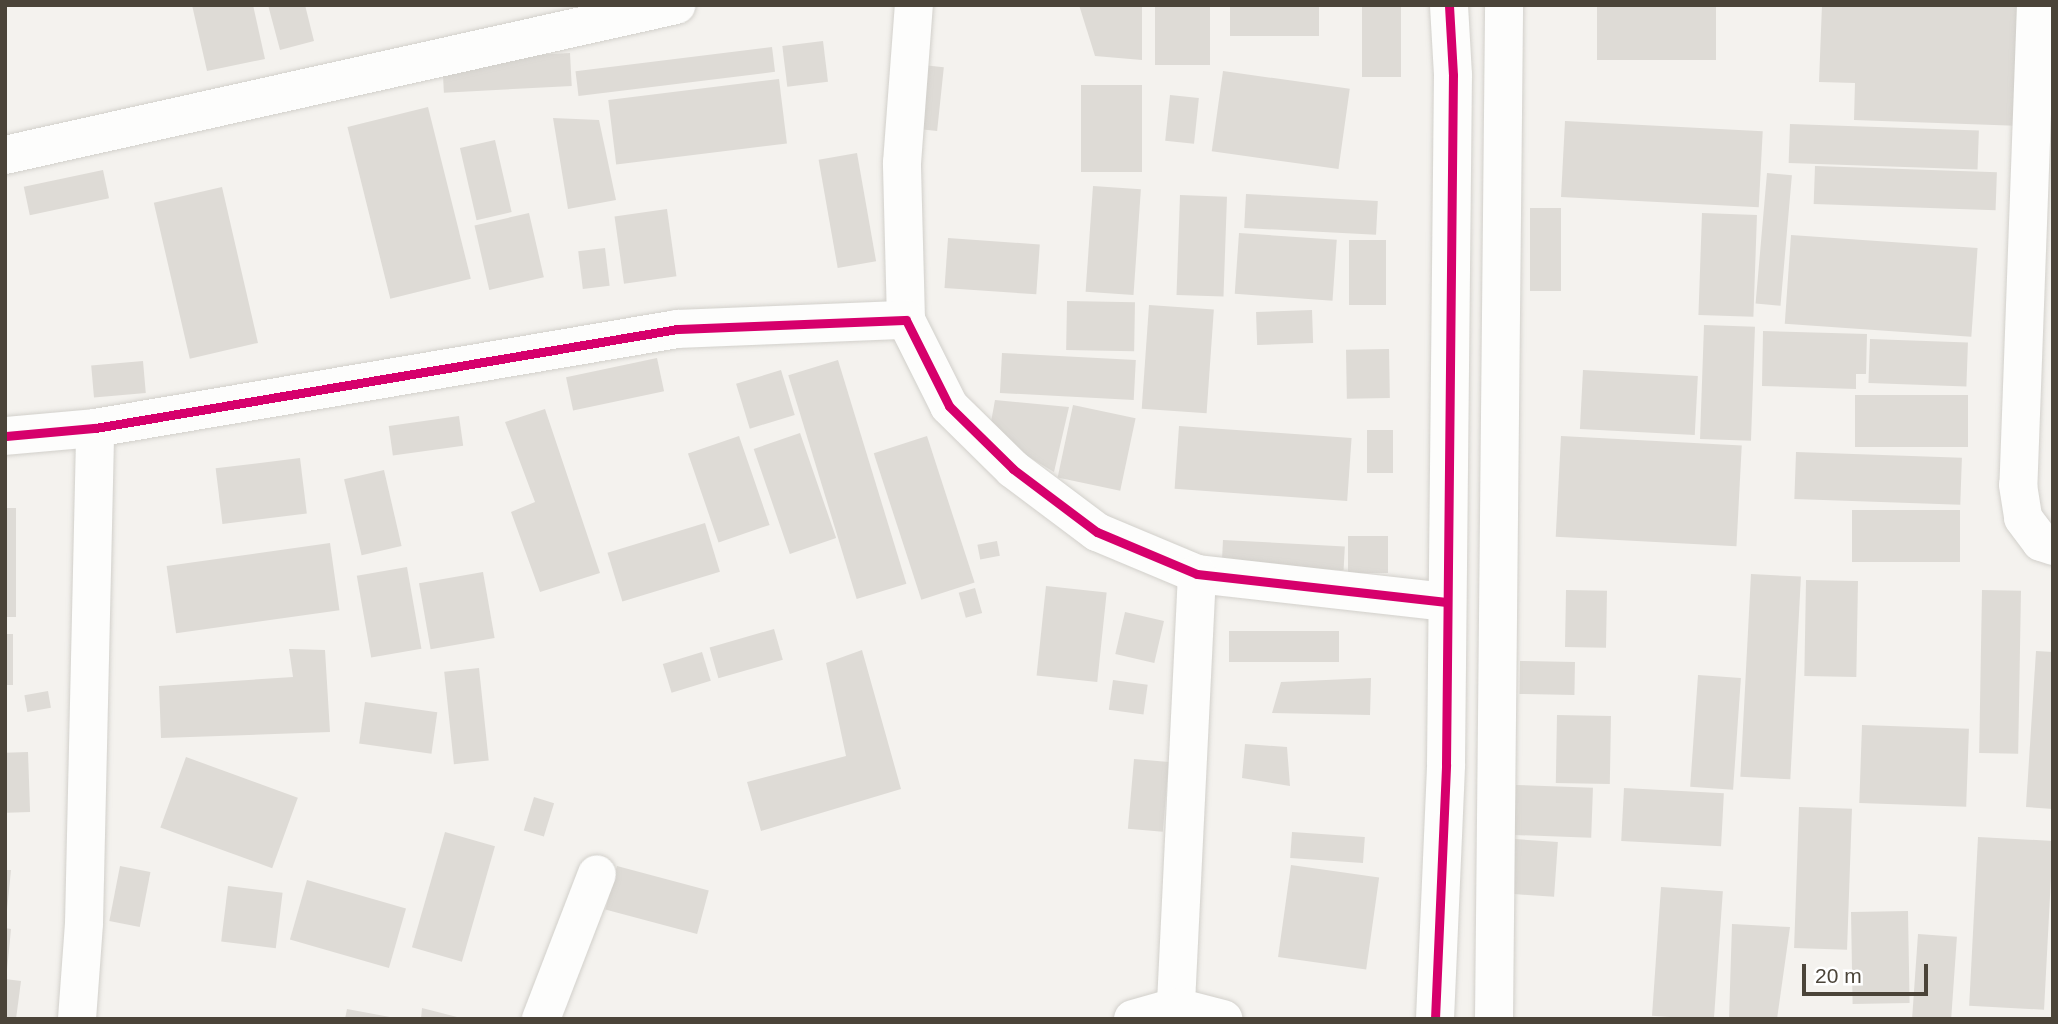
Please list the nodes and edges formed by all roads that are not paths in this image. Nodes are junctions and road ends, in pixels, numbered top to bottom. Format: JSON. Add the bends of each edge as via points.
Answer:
{"nodes":[{"id":1,"x":676,"y":5,"type":"edge"},
{"id":2,"x":914,"y":5,"type":"edge"},
{"id":3,"x":1449,"y":5,"type":"edge"},
{"id":4,"x":1504,"y":5,"type":"edge"},
{"id":5,"x":2036,"y":5,"type":"edge"},
{"id":6,"x":5,"y":155,"type":"edge"},
{"id":7,"x":906,"y":320,"type":"junction"},
{"id":8,"x":95,"y":428,"type":"junction"},
{"id":9,"x":5,"y":436,"type":"edge"},
{"id":10,"x":2053,"y":546,"type":"edge"},
{"id":11,"x":1197,"y":573,"type":"junction"},
{"id":12,"x":1446,"y":602,"type":"junction"},
{"id":13,"x":597,"y":874,"type":"dead end"},
{"id":14,"x":1176,"y":1007,"type":"junction"},
{"id":15,"x":76,"y":1019,"type":"edge"},
{"id":16,"x":541,"y":1019,"type":"edge"},
{"id":17,"x":1133,"y":1019,"type":"edge"},
{"id":18,"x":1223,"y":1019,"type":"edge"},
{"id":19,"x":1435,"y":1019,"type":"edge"},
{"id":20,"x":1494,"y":1019,"type":"edge"}],
"edges":[{"from":1,"to":6,"type":"street"},
{"from":2,"to":7,"type":"street","via":[[902,163]]},
{"from":3,"to":12,"type":"street","via":[[1453,75]]},
{"from":4,"to":20,"type":"street"},
{"from":5,"to":10,"type":"street","via":[[2018,485],[2023,518],[2041,542]]},
{"from":7,"to":8,"type":"street","via":[[677,329]]},
{"from":7,"to":11,"type":"street","via":[[949,406],[1013,469],[1097,532]]},
{"from":8,"to":9,"type":"street"},
{"from":8,"to":15,"type":"street","via":[[84,923]]},
{"from":11,"to":12,"type":"street"},
{"from":11,"to":14,"type":"street"},
{"from":12,"to":19,"type":"street","via":[[1446,764]]},
{"from":13,"to":16,"type":"street"},
{"from":14,"to":17,"type":"street"},
{"from":14,"to":18,"type":"street"}]}
